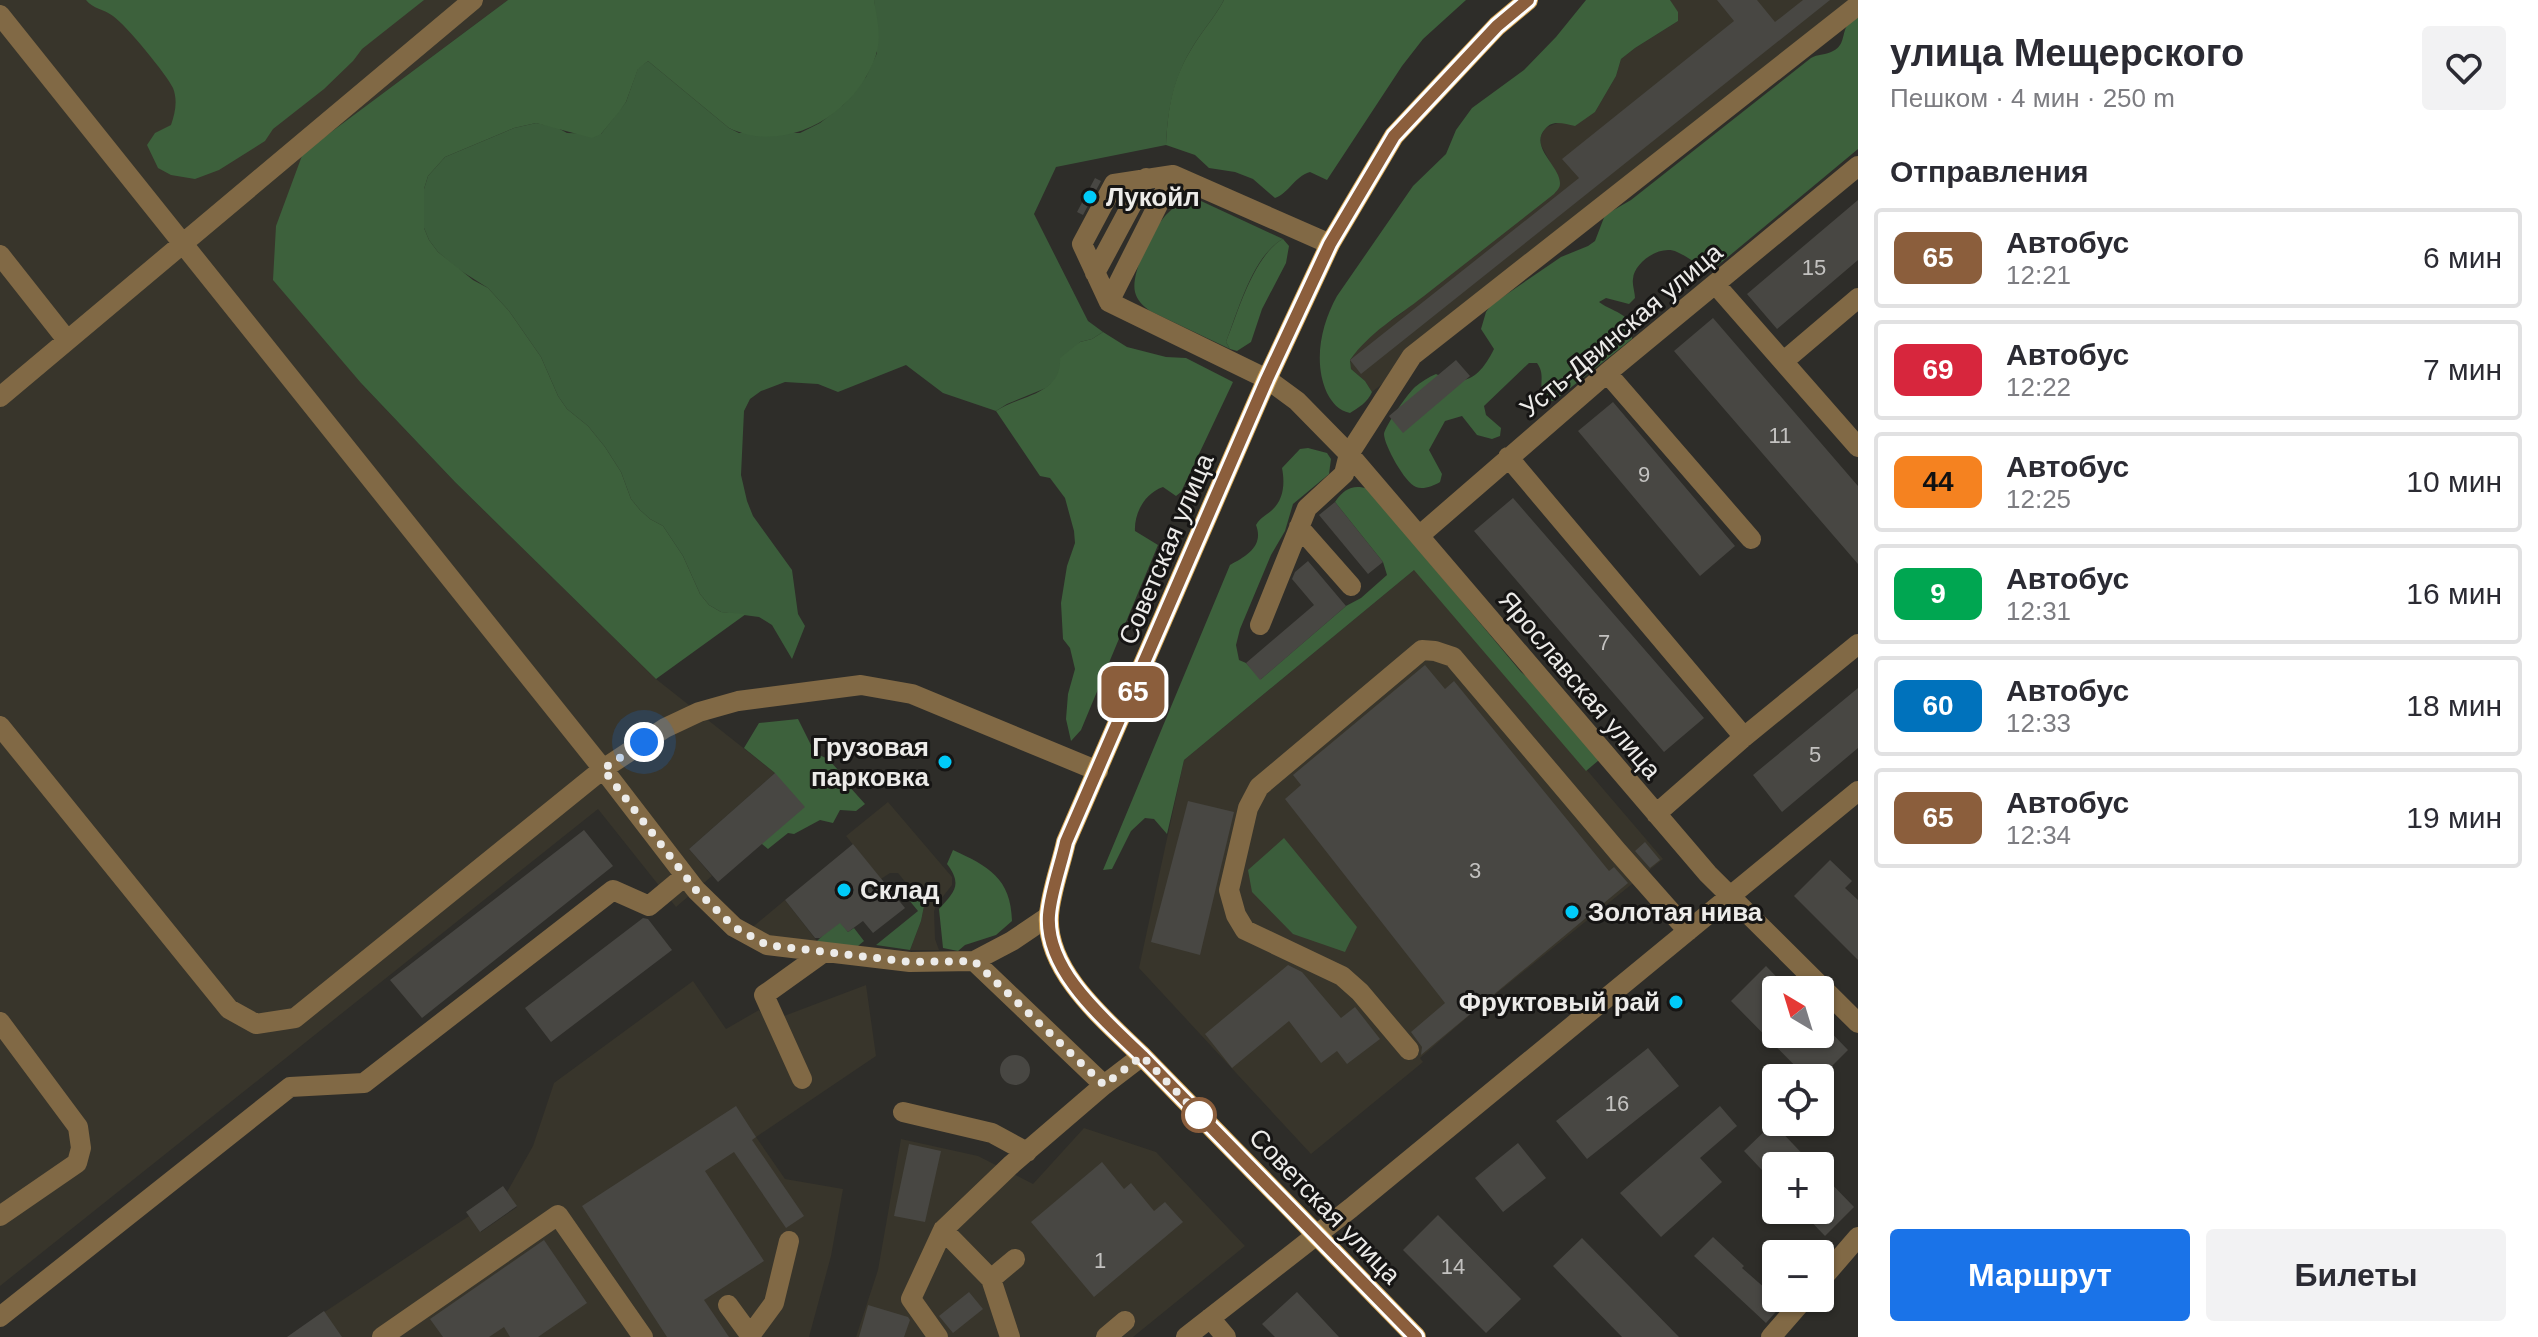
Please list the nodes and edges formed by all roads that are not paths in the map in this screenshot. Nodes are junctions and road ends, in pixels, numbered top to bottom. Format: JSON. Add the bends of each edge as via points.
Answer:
{"nodes":[{"id":1,"x":473,"y":0,"type":"edge"},
{"id":2,"x":1528,"y":0,"type":"edge"},
{"id":3,"x":1858,"y":5,"type":"edge"},
{"id":4,"x":0,"y":15,"type":"edge"},
{"id":5,"x":1858,"y":166,"type":"edge"},
{"id":6,"x":1173,"y":175,"type":"junction"},
{"id":7,"x":182,"y":243,"type":"junction"},
{"id":8,"x":1330,"y":244,"type":"junction"},
{"id":9,"x":0,"y":255,"type":"edge"},
{"id":10,"x":1716,"y":285,"type":"junction"},
{"id":11,"x":1858,"y":298,"type":"edge"},
{"id":12,"x":1109,"y":302,"type":"junction"},
{"id":13,"x":67,"y":340,"type":"junction"},
{"id":14,"x":1784,"y":361,"type":"junction"},
{"id":15,"x":1607,"y":373,"type":"junction"},
{"id":16,"x":1267,"y":379,"type":"junction"},
{"id":17,"x":0,"y":397,"type":"edge"},
{"id":18,"x":1858,"y":447,"type":"edge"},
{"id":19,"x":1349,"y":454,"type":"junction"},
{"id":20,"x":1508,"y":457,"type":"junction"},
{"id":21,"x":1299,"y":527,"type":"junction"},
{"id":22,"x":1419,"y":536,"type":"junction"},
{"id":23,"x":1751,"y":539,"type":"dead end"},
{"id":24,"x":1351,"y":586,"type":"dead end"},
{"id":25,"x":1260,"y":625,"type":"dead end"},
{"id":26,"x":1858,"y":644,"type":"edge"},
{"id":27,"x":0,"y":726,"type":"edge"},
{"id":28,"x":1744,"y":737,"type":"junction"},
{"id":29,"x":603,"y":769,"type":"junction"},
{"id":30,"x":1098,"y":771,"type":"junction"},
{"id":31,"x":1858,"y":791,"type":"edge"},
{"id":32,"x":1656,"y":814,"type":"junction"},
{"id":33,"x":685,"y":876,"type":"junction"},
{"id":34,"x":1729,"y":897,"type":"junction"},
{"id":35,"x":1049,"y":916,"type":"junction"},
{"id":36,"x":1688,"y":931,"type":"junction"},
{"id":37,"x":824,"y":952,"type":"junction"},
{"id":38,"x":974,"y":961,"type":"junction"},
{"id":39,"x":0,"y":1022,"type":"edge"},
{"id":40,"x":1858,"y":1023,"type":"edge"},
{"id":41,"x":1409,"y":1050,"type":"dead end"},
{"id":42,"x":1142,"y":1056,"type":"junction"},
{"id":43,"x":802,"y":1079,"type":"dead end"},
{"id":44,"x":1104,"y":1085,"type":"junction"},
{"id":45,"x":903,"y":1112,"type":"dead end"},
{"id":46,"x":1027,"y":1152,"type":"junction"},
{"id":47,"x":1,"y":1214,"type":"edge"},
{"id":48,"x":943,"y":1230,"type":"junction"},
{"id":49,"x":1317,"y":1234,"type":"junction"},
{"id":50,"x":1858,"y":1237,"type":"edge"},
{"id":51,"x":789,"y":1241,"type":"dead end"},
{"id":52,"x":1015,"y":1259,"type":"dead end"},
{"id":53,"x":1834,"y":1265,"type":"edge"},
{"id":54,"x":991,"y":1279,"type":"junction"},
{"id":55,"x":728,"y":1305,"type":"dead end"},
{"id":56,"x":1793,"y":1312,"type":"edge"},
{"id":57,"x":0,"y":1317,"type":"edge"},
{"id":58,"x":1210,"y":1318,"type":"junction"},
{"id":59,"x":1125,"y":1321,"type":"dead end"},
{"id":60,"x":749,"y":1336,"type":"edge"},
{"id":61,"x":382,"y":1337,"type":"edge"},
{"id":62,"x":643,"y":1337,"type":"edge"},
{"id":63,"x":938,"y":1337,"type":"edge"},
{"id":64,"x":1010,"y":1337,"type":"edge"},
{"id":65,"x":1106,"y":1337,"type":"edge"},
{"id":66,"x":1186,"y":1337,"type":"edge"},
{"id":67,"x":1226,"y":1337,"type":"edge"},
{"id":68,"x":1416,"y":1337,"type":"edge"},
{"id":69,"x":1771,"y":1337,"type":"edge"}],
"edges":[{"from":1,"to":7,"type":"street"},
{"from":2,"to":8,"type":"main road","name":"Советская улица","via":[[1394,136]]},
{"from":3,"to":19,"type":"street","via":[[1412,356]]},
{"from":4,"to":7,"type":"street"},
{"from":5,"to":10,"type":"street","name":"Усть-Двинская улица"},
{"from":6,"to":8,"type":"street"},
{"from":6,"to":12,"type":"street"},
{"from":6,"to":12,"type":"street","via":[[1114,184],[1082,244]]},
{"from":7,"to":13,"type":"street"},
{"from":7,"to":29,"type":"street"},
{"from":8,"to":16,"type":"main road","name":"Советская улица"},
{"from":9,"to":13,"type":"street"},
{"from":10,"to":14,"type":"street"},
{"from":10,"to":15,"type":"street","name":"Усть-Двинская улица"},
{"from":11,"to":14,"type":"street"},
{"from":12,"to":16,"type":"street","name":"Ярославская улица"},
{"from":13,"to":17,"type":"street"},
{"from":14,"to":18,"type":"street"},
{"from":15,"to":20,"type":"street","name":"Усть-Двинская улица"},
{"from":15,"to":23,"type":"street"},
{"from":16,"to":19,"type":"street","name":"Ярославская улица","via":[[1297,401]]},
{"from":16,"to":30,"type":"main road","name":"Советская улица"},
{"from":19,"to":21,"type":"street","via":[[1344,474],[1307,508]]},
{"from":19,"to":22,"type":"street","name":"Ярославская улица"},
{"from":20,"to":22,"type":"street","name":"Усть-Двинская улица"},
{"from":20,"to":28,"type":"street"},
{"from":21,"to":24,"type":"street"},
{"from":21,"to":25,"type":"street"},
{"from":22,"to":32,"type":"street","name":"Ярославская улица"},
{"from":26,"to":28,"type":"street"},
{"from":27,"to":29,"type":"street","via":[[229,1009],[256,1024],[295,1018]]},
{"from":28,"to":32,"type":"street"},
{"from":29,"to":30,"type":"street","via":[[699,712],[738,701],[861,685],[912,694]]},
{"from":29,"to":33,"type":"street"},
{"from":30,"to":35,"type":"main road","name":"Советская улица","via":[[1066,842]]},
{"from":31,"to":34,"type":"street"},
{"from":32,"to":34,"type":"street","name":"Ярославская улица"},
{"from":33,"to":37,"type":"street","via":[[734,927],[767,945]]},
{"from":33,"to":57,"type":"street","via":[[649,906],[613,890],[364,1083],[290,1087]]},
{"from":34,"to":36,"type":"street"},
{"from":34,"to":40,"type":"street","name":"Ярославская улица"},
{"from":35,"to":38,"type":"street"},
{"from":35,"to":42,"type":"main road","name":"Советская улица","via":[[1053,945],[1077,989]]},
{"from":36,"to":41,"type":"street","via":[[1453,657],[1422,650],[1259,787],[1248,808],[1229,890],[1245,930],[1342,976]]},
{"from":36,"to":49,"type":"street"},
{"from":37,"to":38,"type":"street","via":[[910,962]]},
{"from":37,"to":43,"type":"street","via":[[764,995]]},
{"from":38,"to":44,"type":"street"},
{"from":39,"to":47,"type":"street","via":[[78,1127],[81,1148],[77,1163]]},
{"from":42,"to":44,"type":"street"},
{"from":42,"to":49,"type":"main road","name":"Советская улица"},
{"from":44,"to":46,"type":"street"},
{"from":45,"to":46,"type":"street","via":[[992,1133]]},
{"from":46,"to":48,"type":"street"},
{"from":48,"to":54,"type":"street"},
{"from":48,"to":63,"type":"street","via":[[911,1299]]},
{"from":49,"to":58,"type":"street"},
{"from":49,"to":68,"type":"main road","name":"Советская улица"},
{"from":50,"to":53,"type":"street"},
{"from":51,"to":60,"type":"street","via":[[774,1303]]},
{"from":52,"to":54,"type":"street"},
{"from":54,"to":64,"type":"street"},
{"from":55,"to":60,"type":"street"},
{"from":56,"to":69,"type":"street"},
{"from":58,"to":66,"type":"street"},
{"from":58,"to":67,"type":"street"},
{"from":59,"to":65,"type":"street"},
{"from":61,"to":62,"type":"street","via":[[558,1215]]}]}
